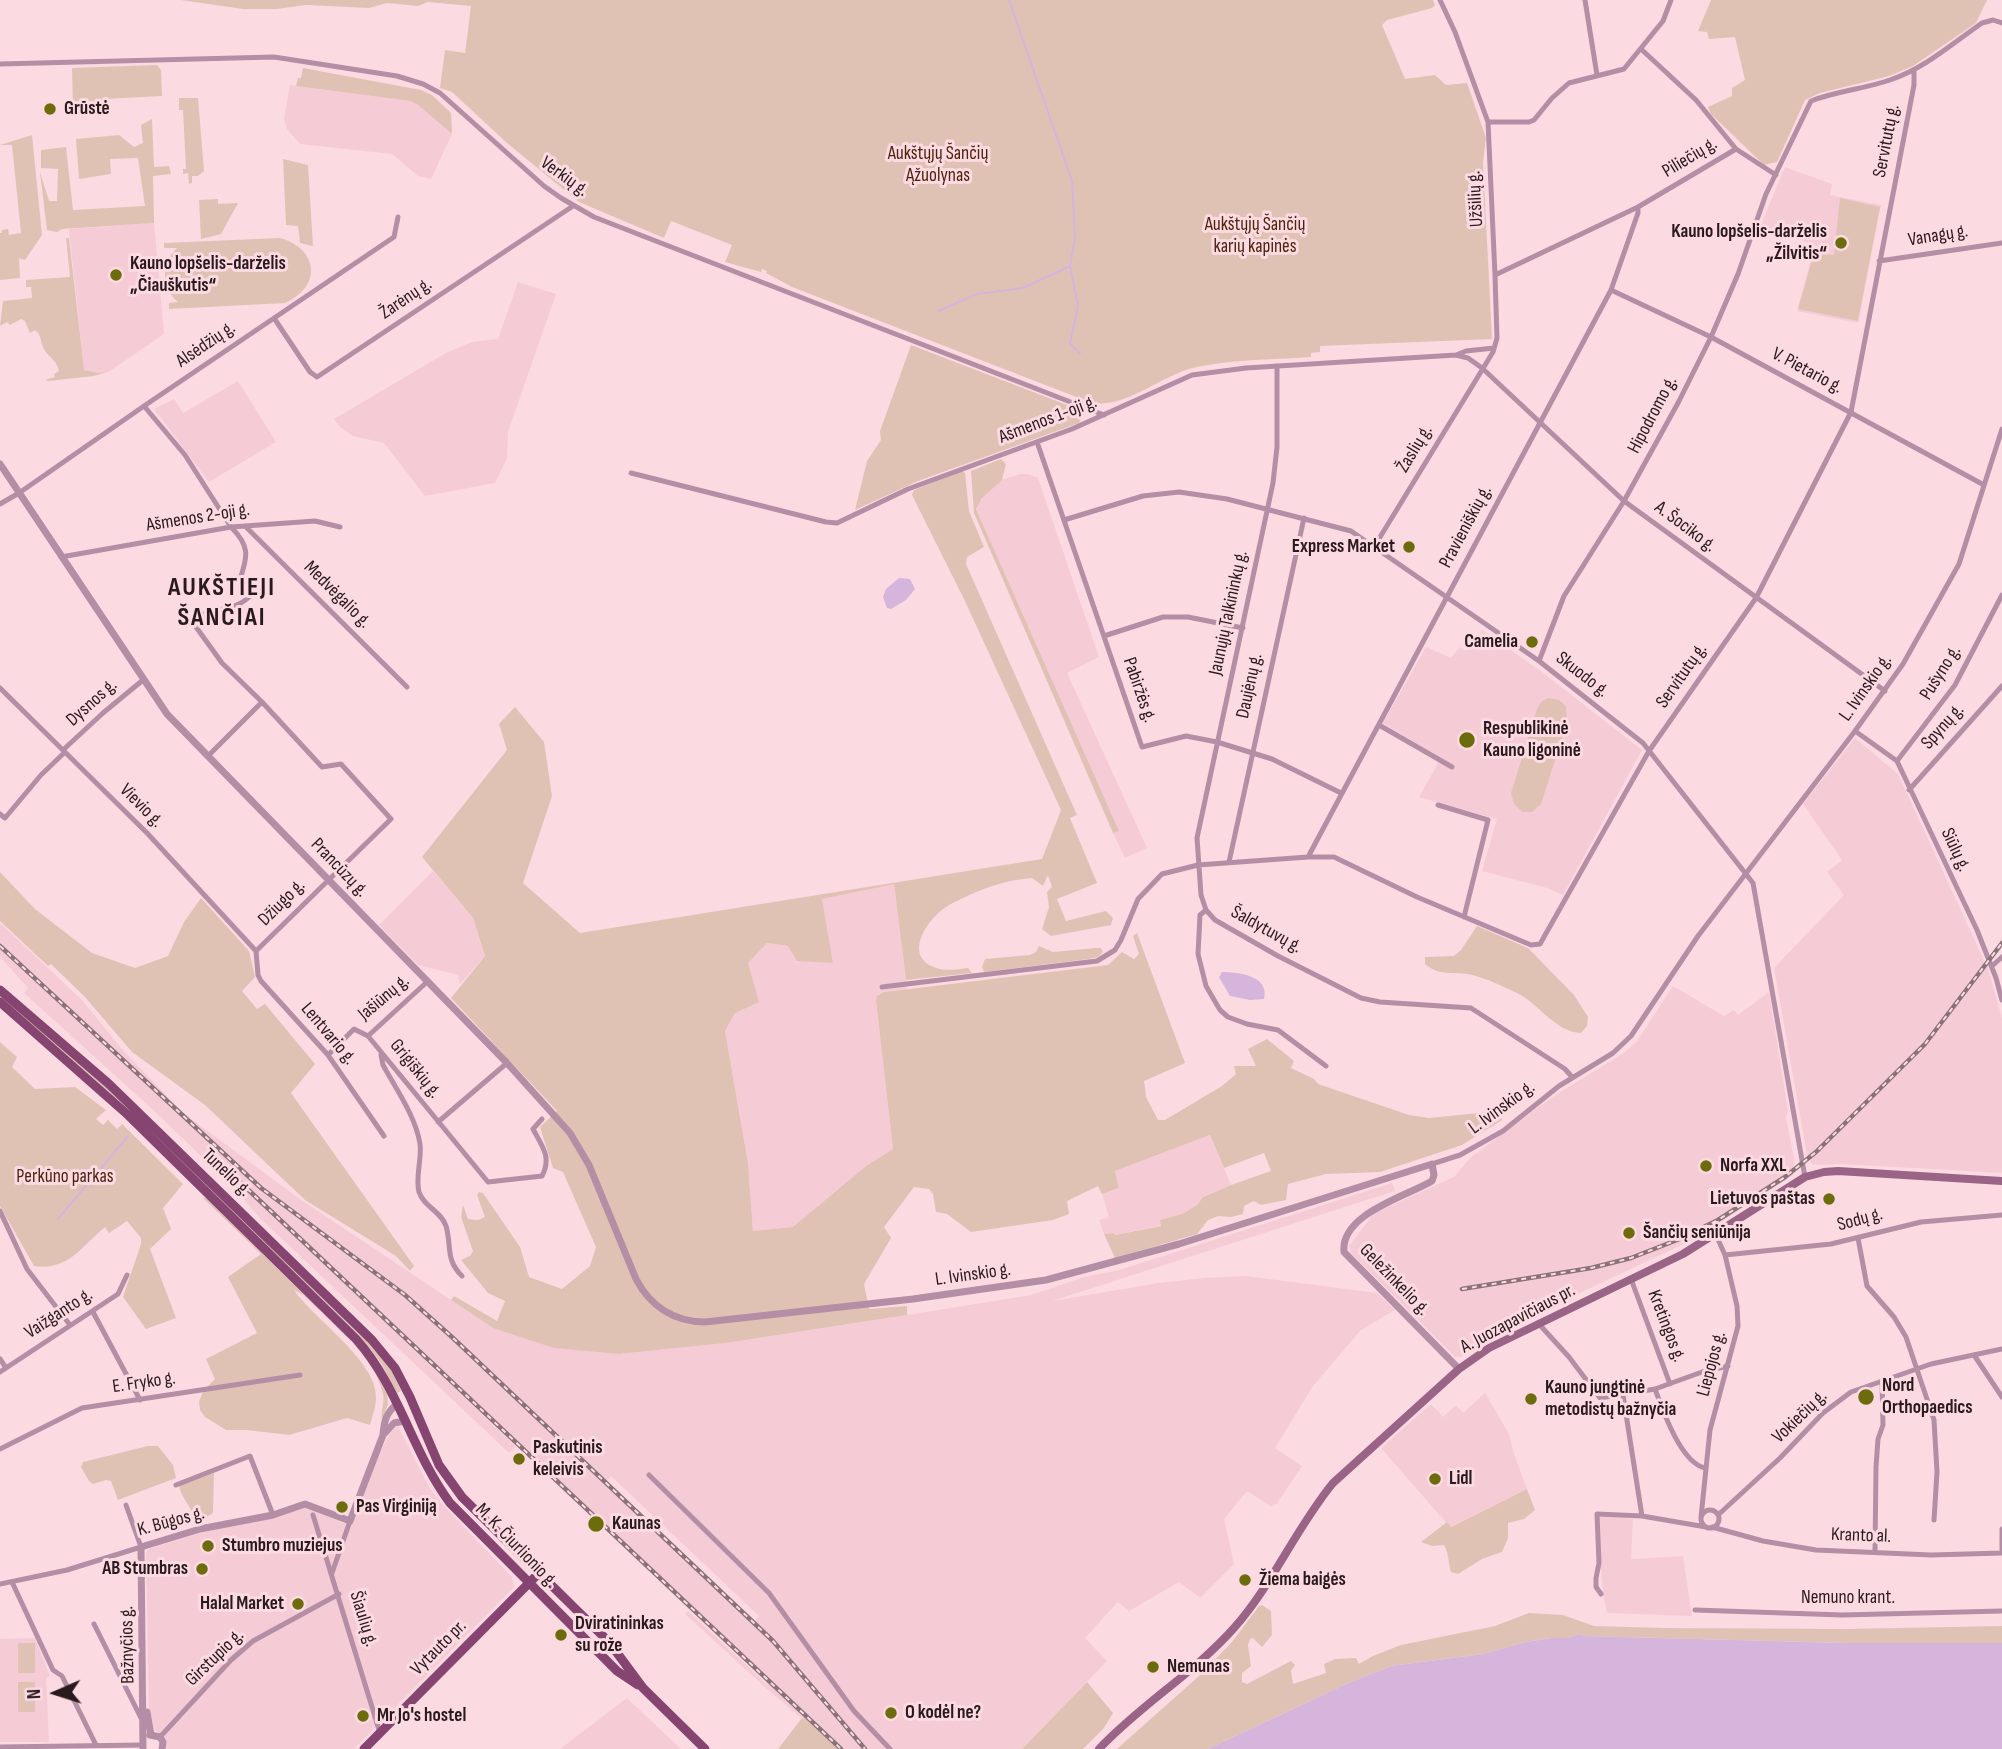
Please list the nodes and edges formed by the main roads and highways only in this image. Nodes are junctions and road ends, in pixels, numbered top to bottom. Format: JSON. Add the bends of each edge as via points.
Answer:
{"nodes":[{"id":1,"x":0,"y":990,"type":"edge"},
{"id":2,"x":0,"y":1002,"type":"edge"},
{"id":3,"x":2002,"y":1181,"type":"edge"},
{"id":4,"x":410,"y":1397,"type":"junction"},
{"id":5,"x":397,"y":1404,"type":"junction"},
{"id":6,"x":519,"y":1553,"type":"junction"},
{"id":7,"x":509,"y":1564,"type":"junction"},
{"id":8,"x":539,"y":1573,"type":"junction"},
{"id":9,"x":528,"y":1584,"type":"junction"},
{"id":10,"x":643,"y":1688,"type":"junction"},
{"id":11,"x":365,"y":1748,"type":"edge"},
{"id":12,"x":705,"y":1749,"type":"edge"},
{"id":13,"x":1099,"y":1749,"type":"edge"}],
"edges":[{"from":1,"to":4,"type":"main road","name":"Tunelio g.","via":[[109,1084],[363,1331],[390,1361]]},
{"from":2,"to":5,"type":"main road","name":"Tunelio g.","via":[[128,1115],[356,1339],[381,1370]]},
{"from":3,"to":13,"type":"main road","name":"A. Juozapavičiaus pr.","via":[[1838,1171],[1805,1177],[1684,1254],[1489,1348],[1459,1369],[1334,1483],[1258,1596],[1221,1642]]},
{"from":4,"to":5,"type":"main road"},
{"from":4,"to":6,"type":"main road","name":"M. K. Čiurlionio g.","via":[[445,1474],[472,1508]]},
{"from":5,"to":7,"type":"main road","name":"M. K. Čiurlionio g.","via":[[436,1485]]},
{"from":6,"to":7,"type":"main road"},
{"from":6,"to":8,"type":"main road","name":"M. K. Čiurlionio g."},
{"from":7,"to":9,"type":"main road","name":"M. K. Čiurlionio g."},
{"from":8,"to":9,"type":"main road","name":"Vytauto pr."},
{"from":8,"to":10,"type":"main road","name":"M. K. Čiurlionio g.","via":[[608,1642]]},
{"from":9,"to":10,"type":"main road","name":"M. K. Čiurlionio g.","via":[[617,1671]]},
{"from":9,"to":11,"type":"main road","name":"Vytauto pr."},
{"from":10,"to":12,"type":"main road","name":"M. K. Čiurlionio g."}]}
